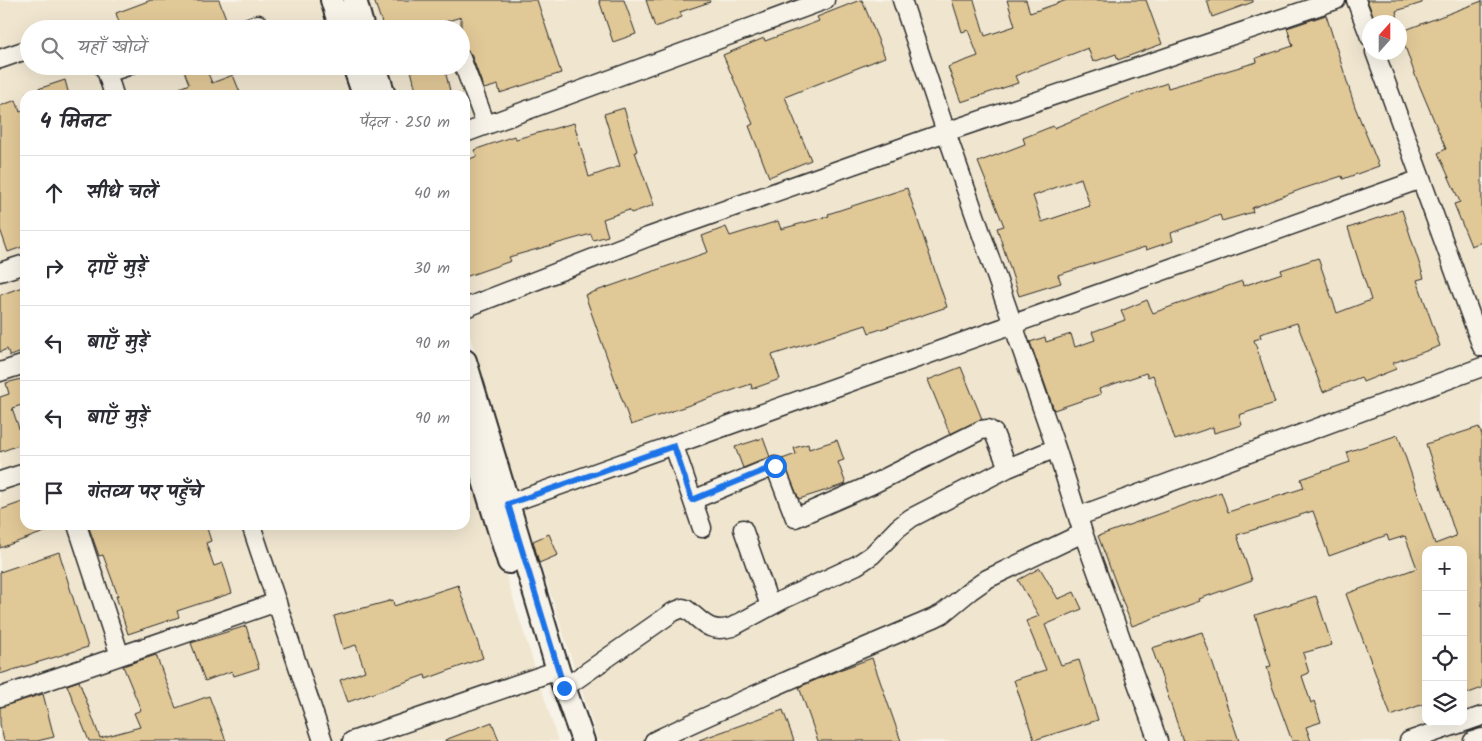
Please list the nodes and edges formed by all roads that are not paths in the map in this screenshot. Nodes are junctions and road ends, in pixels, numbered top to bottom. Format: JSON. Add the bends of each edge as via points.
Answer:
{"nodes":[{"id":1,"x":332,"y":0,"type":"edge"},
{"id":2,"x":355,"y":0,"type":"edge"},
{"id":3,"x":825,"y":0,"type":"edge"},
{"id":4,"x":902,"y":0,"type":"edge"},
{"id":5,"x":1336,"y":0,"type":"edge"},
{"id":6,"x":1356,"y":0,"type":"edge"},
{"id":7,"x":1362,"y":16,"type":"edge"},
{"id":8,"x":338,"y":20,"type":"edge"},
{"id":9,"x":361,"y":20,"type":"edge"},
{"id":10,"x":20,"y":52,"type":"edge"},
{"id":11,"x":0,"y":59,"type":"edge"},
{"id":12,"x":1378,"y":60,"type":"edge"},
{"id":13,"x":107,"y":75,"type":"edge"},
{"id":14,"x":357,"y":75,"type":"edge"},
{"id":15,"x":378,"y":75,"type":"edge"},
{"id":16,"x":467,"y":75,"type":"edge"},
{"id":17,"x":112,"y":90,"type":"edge"},
{"id":18,"x":362,"y":90,"type":"edge"},
{"id":19,"x":382,"y":90,"type":"edge"},
{"id":20,"x":486,"y":125,"type":"junction"},
{"id":21,"x":470,"y":131,"type":"edge"},
{"id":22,"x":946,"y":132,"type":"junction"},
{"id":23,"x":1421,"y":179,"type":"junction"},
{"id":24,"x":20,"y":266,"type":"edge"},
{"id":25,"x":0,"y":272,"type":"edge"},
{"id":26,"x":470,"y":306,"type":"edge"},
{"id":27,"x":1013,"y":325,"type":"junction"},
{"id":28,"x":1482,"y":347,"type":"edge"},
{"id":29,"x":20,"y":366,"type":"edge"},
{"id":30,"x":1482,"y":367,"type":"edge"},
{"id":31,"x":0,"y":372,"type":"edge"},
{"id":32,"x":470,"y":381,"type":"edge"},
{"id":33,"x":674,"y":446,"type":"junction"},
{"id":34,"x":470,"y":448,"type":"edge"},
{"id":35,"x":1056,"y":448,"type":"junction"},
{"id":36,"x":1008,"y":468,"type":"junction"},
{"id":37,"x":20,"y":474,"type":"edge"},
{"id":38,"x":0,"y":481,"type":"edge"},
{"id":39,"x":692,"y":500,"type":"junction"},
{"id":40,"x":501,"y":507,"type":"junction"},
{"id":41,"x":1079,"y":516,"type":"junction"},
{"id":42,"x":702,"y":528,"type":"dead end"},
{"id":43,"x":743,"y":529,"type":"dead end"},
{"id":44,"x":79,"y":530,"type":"edge"},
{"id":45,"x":253,"y":530,"type":"edge"},
{"id":46,"x":1083,"y":533,"type":"junction"},
{"id":47,"x":277,"y":602,"type":"junction"},
{"id":48,"x":770,"y":606,"type":"junction"},
{"id":49,"x":120,"y":656,"type":"junction"},
{"id":50,"x":556,"y":678,"type":"junction"},
{"id":51,"x":0,"y":697,"type":"edge"},
{"id":52,"x":1482,"y":716,"type":"edge"},
{"id":53,"x":1482,"y":738,"type":"edge"},
{"id":54,"x":322,"y":741,"type":"edge"},
{"id":55,"x":352,"y":741,"type":"edge"},
{"id":56,"x":567,"y":741,"type":"edge"},
{"id":57,"x":583,"y":741,"type":"edge"},
{"id":58,"x":654,"y":741,"type":"edge"},
{"id":59,"x":1158,"y":741,"type":"edge"},
{"id":60,"x":1409,"y":741,"type":"edge"},
{"id":61,"x":1473,"y":741,"type":"edge"}],
"edges":[{"from":1,"to":8,"type":"main road"},
{"from":2,"to":9,"type":"main road"},
{"from":3,"to":20,"type":"street"},
{"from":4,"to":22,"type":"street"},
{"from":5,"to":22,"type":"street"},
{"from":6,"to":7,"type":"street"},
{"from":10,"to":11,"type":"street"},
{"from":12,"to":23,"type":"street"},
{"from":13,"to":17,"type":"street"},
{"from":14,"to":18,"type":"main road"},
{"from":15,"to":19,"type":"main road"},
{"from":16,"to":20,"type":"street"},
{"from":20,"to":21,"type":"street"},
{"from":22,"to":26,"type":"street","via":[[648,237]]},
{"from":22,"to":27,"type":"street"},
{"from":23,"to":27,"type":"street"},
{"from":23,"to":28,"type":"street"},
{"from":24,"to":25,"type":"street"},
{"from":27,"to":33,"type":"street"},
{"from":27,"to":35,"type":"street"},
{"from":29,"to":31,"type":"street"},
{"from":30,"to":41,"type":"street"},
{"from":32,"to":40,"type":"main road"},
{"from":33,"to":39,"type":"street"},
{"from":33,"to":40,"type":"street"},
{"from":34,"to":40,"type":"main road"},
{"from":35,"to":36,"type":"street"},
{"from":35,"to":41,"type":"street"},
{"from":36,"to":39,"type":"street","via":[[994,433],[981,430],[871,485],[795,518],[775,466]]},
{"from":36,"to":48,"type":"street","via":[[911,518],[857,565]]},
{"from":37,"to":38,"type":"street"},
{"from":39,"to":42,"type":"street"},
{"from":40,"to":50,"type":"main road"},
{"from":41,"to":46,"type":"street"},
{"from":43,"to":48,"type":"street"},
{"from":44,"to":49,"type":"street"},
{"from":45,"to":47,"type":"street"},
{"from":46,"to":58,"type":"street","via":[[987,579],[934,618],[816,667]]},
{"from":46,"to":59,"type":"street"},
{"from":47,"to":49,"type":"street"},
{"from":47,"to":54,"type":"street"},
{"from":48,"to":50,"type":"street","via":[[723,630],[707,626],[686,609],[678,610]]},
{"from":49,"to":51,"type":"street"},
{"from":50,"to":55,"type":"street"},
{"from":50,"to":56,"type":"main road"},
{"from":50,"to":57,"type":"main road"},
{"from":52,"to":60,"type":"street"},
{"from":53,"to":61,"type":"street"}]}
